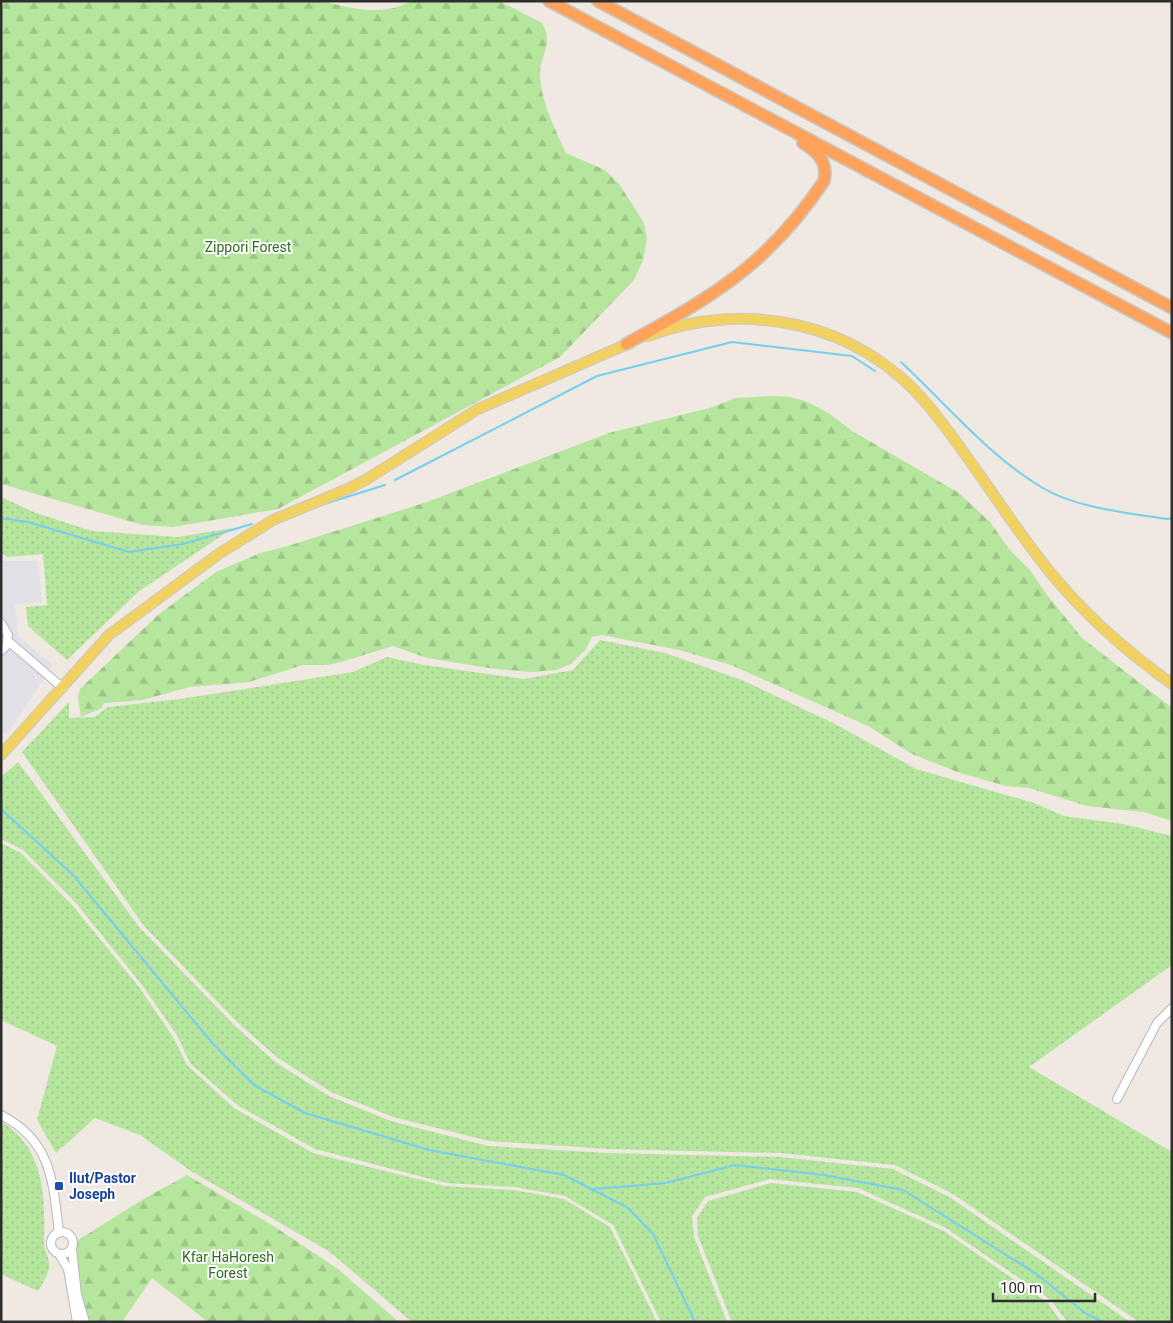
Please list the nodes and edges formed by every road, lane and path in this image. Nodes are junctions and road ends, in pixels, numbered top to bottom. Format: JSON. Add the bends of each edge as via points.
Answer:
{"nodes":[{"id":1,"x":549,"y":1,"type":"edge"},
{"id":2,"x":598,"y":1,"type":"edge"},
{"id":3,"x":707,"y":85,"type":"junction"},
{"id":4,"x":1172,"y":308,"type":"edge"},
{"id":5,"x":1170,"y":333,"type":"edge"},
{"id":6,"x":626,"y":344,"type":"junction"},
{"id":7,"x":1,"y":623,"type":"edge"},
{"id":8,"x":8,"y":640,"type":"junction"},
{"id":9,"x":1,"y":651,"type":"edge"},
{"id":10,"x":1172,"y":684,"type":"edge"},
{"id":11,"x":63,"y":688,"type":"junction"},
{"id":12,"x":1,"y":755,"type":"edge"},
{"id":13,"x":1172,"y":1008,"type":"edge"},
{"id":14,"x":1117,"y":1099,"type":"dead end"},
{"id":15,"x":1,"y":1115,"type":"edge"},
{"id":16,"x":59,"y":1233,"type":"junction"},
{"id":17,"x":72,"y":1248,"type":"junction"},
{"id":18,"x":59,"y":1254,"type":"junction"},
{"id":19,"x":77,"y":1322,"type":"edge"},
{"id":20,"x":85,"y":1322,"type":"edge"}],
"edges":[{"from":1,"to":3,"type":"highway"},
{"from":2,"to":4,"type":"highway"},
{"from":3,"to":5,"type":"highway"},
{"from":3,"to":6,"type":"highway","via":[[815,150],[824,166],[824,181],[796,220],[750,268],[710,297]]},
{"from":6,"to":10,"type":"main road","via":[[706,321],[758,318],[813,328],[870,355],[894,372],[926,403],[1068,592],[1118,642]]},
{"from":6,"to":11,"type":"main road","via":[[478,409],[350,488],[272,520],[220,553],[109,635]]},
{"from":7,"to":8,"type":"street"},
{"from":8,"to":9,"type":"street"},
{"from":8,"to":11,"type":"street"},
{"from":11,"to":12,"type":"main road"},
{"from":13,"to":14,"type":"street","via":[[1157,1023]]},
{"from":15,"to":16,"type":"street","via":[[34,1141],[47,1159]]},
{"from":16,"to":17,"type":"street","via":[[71,1237]]},
{"from":16,"to":18,"type":"street","via":[[51,1244]]},
{"from":17,"to":18,"type":"street","via":[[66,1254]]},
{"from":17,"to":20,"type":"street","via":[[77,1295]]},
{"from":18,"to":19,"type":"street","via":[[66,1264]]}]}
